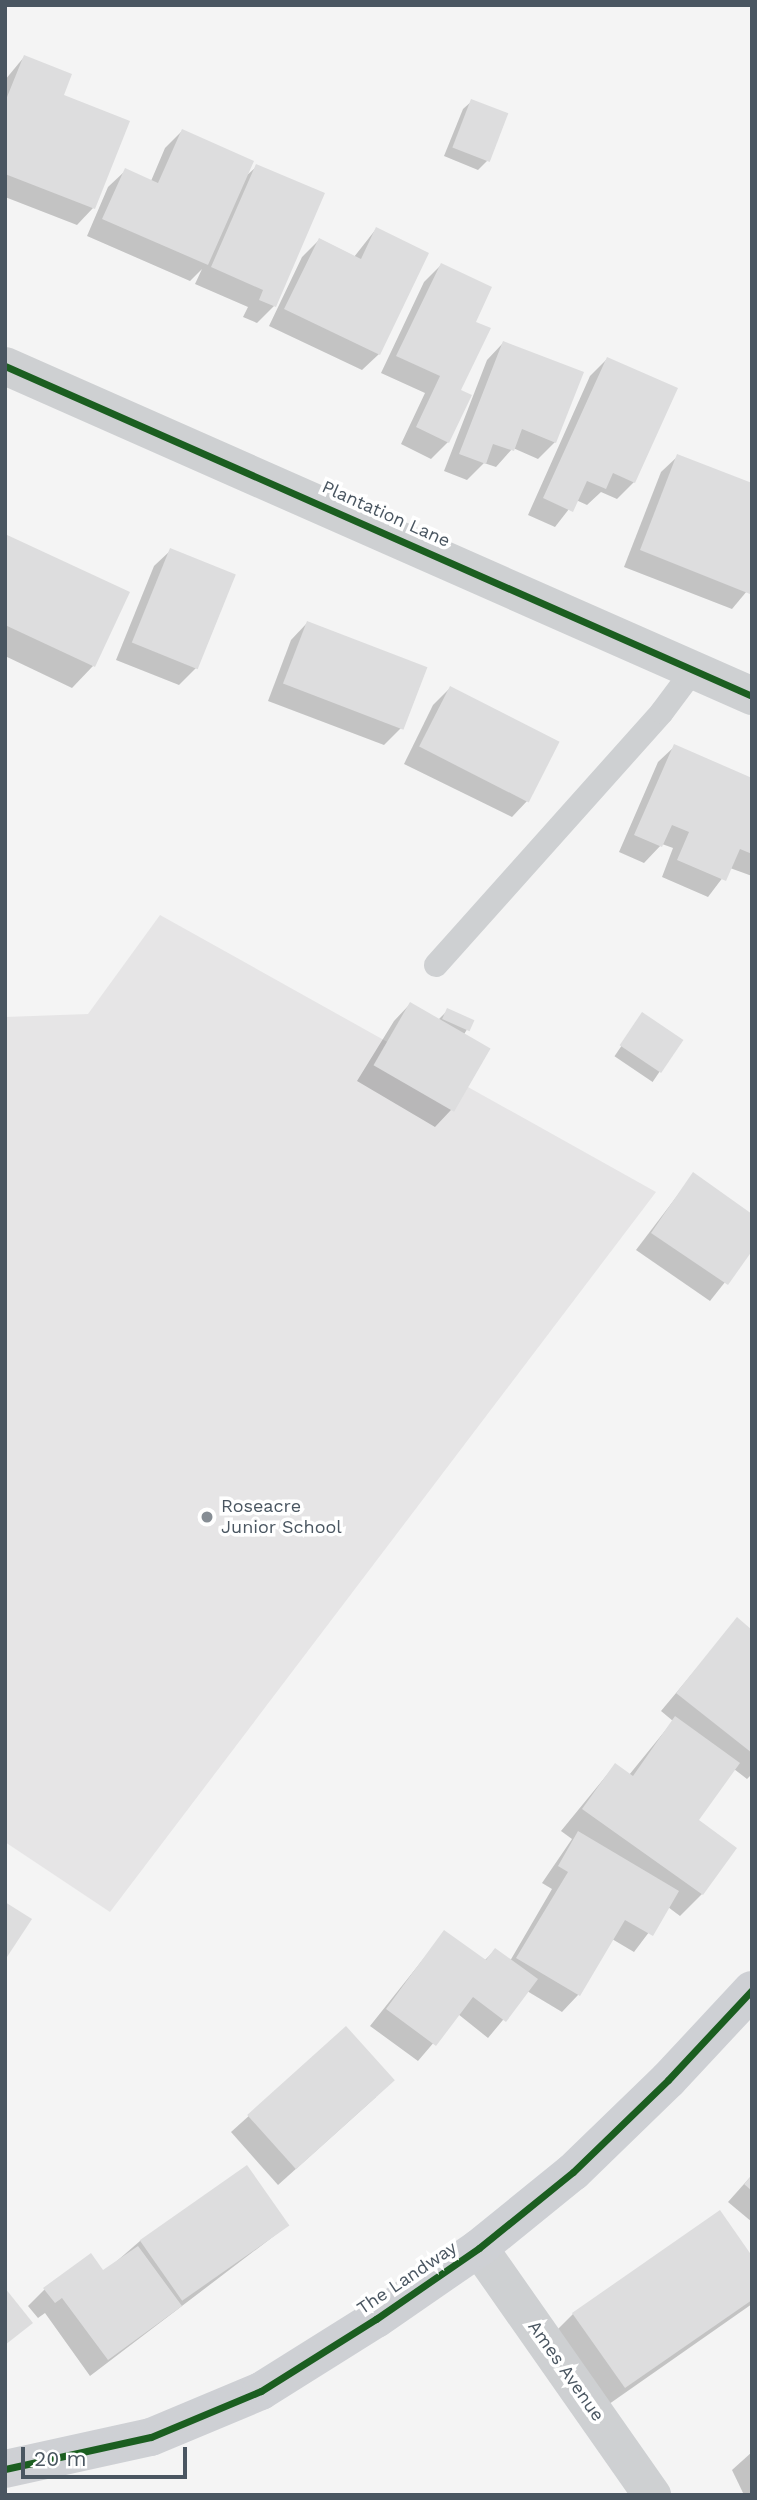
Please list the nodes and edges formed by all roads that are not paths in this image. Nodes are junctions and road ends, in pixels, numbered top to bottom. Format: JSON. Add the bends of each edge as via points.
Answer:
{"nodes":[{"id":1,"x":5,"y":366,"type":"edge"},
{"id":2,"x":694,"y":669,"type":"junction"},
{"id":3,"x":752,"y":696,"type":"edge"},
{"id":4,"x":436,"y":965,"type":"dead end"},
{"id":5,"x":752,"y":1990,"type":"edge"},
{"id":6,"x":479,"y":2248,"type":"junction"},
{"id":7,"x":5,"y":2469,"type":"edge"},
{"id":8,"x":652,"y":2495,"type":"edge"}],
"edges":[{"from":1,"to":2,"type":"street","name":"Plantation Lane"},
{"from":2,"to":3,"type":"street","name":"Plantation Lane"},
{"from":2,"to":4,"type":"lane","via":[[662,712]]},
{"from":5,"to":6,"type":"street","name":"The Landway","via":[[573,2172]]},
{"from":6,"to":7,"type":"street","name":"The Landway","via":[[261,2391],[151,2437]]},
{"from":6,"to":8,"type":"street","name":"Ames Avenue"}]}
